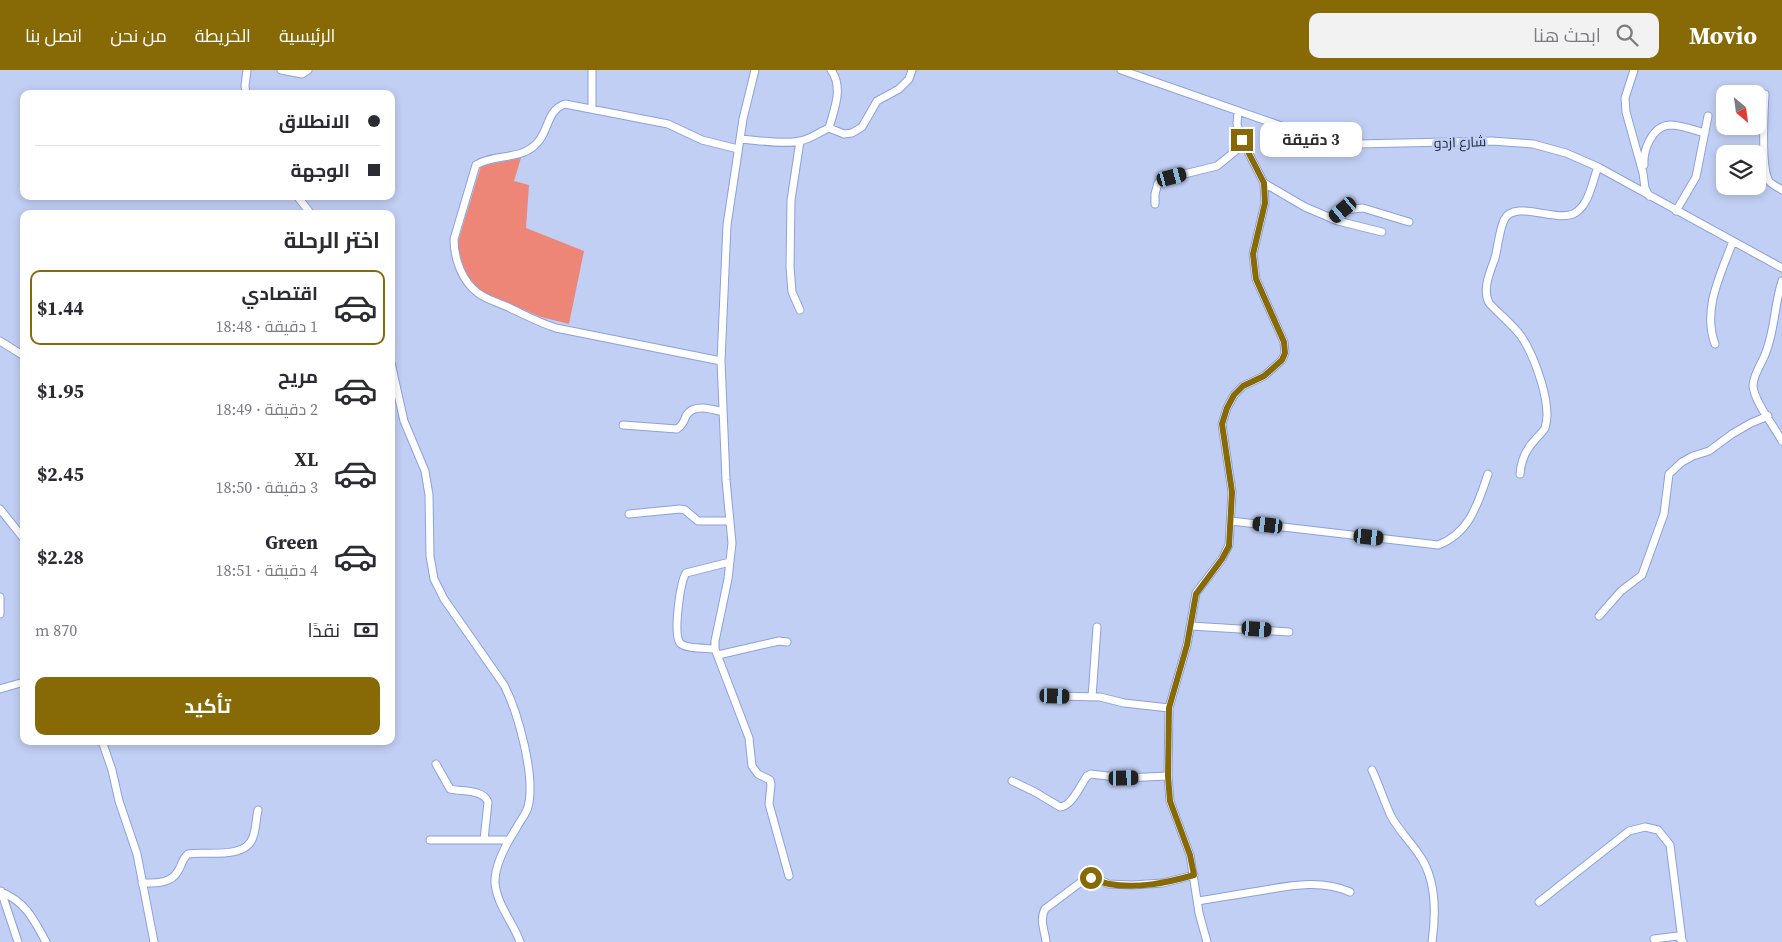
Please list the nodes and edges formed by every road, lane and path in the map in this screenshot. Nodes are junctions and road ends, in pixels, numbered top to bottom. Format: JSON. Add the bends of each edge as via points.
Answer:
{"nodes":[{"id":1,"x":247,"y":70,"type":"edge"},
{"id":2,"x":282,"y":70,"type":"edge"},
{"id":3,"x":308,"y":70,"type":"edge"},
{"id":4,"x":592,"y":70,"type":"edge"},
{"id":5,"x":755,"y":70,"type":"edge"},
{"id":6,"x":831,"y":70,"type":"edge"},
{"id":7,"x":912,"y":70,"type":"edge"},
{"id":8,"x":1120,"y":70,"type":"edge"},
{"id":9,"x":1634,"y":70,"type":"edge"},
{"id":10,"x":246,"y":90,"type":"edge"},
{"id":11,"x":592,"y":109,"type":"junction"},
{"id":12,"x":1238,"y":111,"type":"junction"},
{"id":13,"x":1708,"y":116,"type":"dead end"},
{"id":14,"x":829,"y":128,"type":"junction"},
{"id":15,"x":1705,"y":132,"type":"junction"},
{"id":16,"x":1764,"y":135,"type":"edge"},
{"id":17,"x":740,"y":139,"type":"junction"},
{"id":18,"x":800,"y":142,"type":"junction"},
{"id":19,"x":1244,"y":144,"type":"junction"},
{"id":20,"x":738,"y":149,"type":"junction"},
{"id":21,"x":1598,"y":167,"type":"junction"},
{"id":22,"x":1264,"y":183,"type":"junction"},
{"id":23,"x":1645,"y":188,"type":"junction"},
{"id":24,"x":1782,"y":190,"type":"edge"},
{"id":25,"x":1649,"y":196,"type":"junction"},
{"id":26,"x":1155,"y":204,"type":"dead end"},
{"id":27,"x":1676,"y":211,"type":"junction"},
{"id":28,"x":1332,"y":218,"type":"junction"},
{"id":29,"x":1409,"y":222,"type":"dead end"},
{"id":30,"x":1382,"y":232,"type":"dead end"},
{"id":31,"x":1733,"y":241,"type":"junction"},
{"id":32,"x":1782,"y":268,"type":"edge"},
{"id":33,"x":1782,"y":281,"type":"edge"},
{"id":34,"x":800,"y":310,"type":"dead end"},
{"id":35,"x":0,"y":341,"type":"edge"},
{"id":36,"x":1716,"y":344,"type":"dead end"},
{"id":37,"x":20,"y":354,"type":"edge"},
{"id":38,"x":721,"y":361,"type":"junction"},
{"id":39,"x":395,"y":381,"type":"edge"},
{"id":40,"x":724,"y":412,"type":"junction"},
{"id":41,"x":1768,"y":416,"type":"junction"},
{"id":42,"x":623,"y":425,"type":"dead end"},
{"id":43,"x":1782,"y":441,"type":"edge"},
{"id":44,"x":1488,"y":474,"type":"dead end"},
{"id":45,"x":1520,"y":474,"type":"dead end"},
{"id":46,"x":0,"y":509,"type":"edge"},
{"id":47,"x":629,"y":514,"type":"dead end"},
{"id":48,"x":1231,"y":520,"type":"junction"},
{"id":49,"x":730,"y":521,"type":"junction"},
{"id":50,"x":20,"y":533,"type":"edge"},
{"id":51,"x":730,"y":562,"type":"junction"},
{"id":52,"x":0,"y":597,"type":"edge"},
{"id":53,"x":0,"y":614,"type":"edge"},
{"id":54,"x":1599,"y":616,"type":"dead end"},
{"id":55,"x":1191,"y":626,"type":"junction"},
{"id":56,"x":1098,"y":627,"type":"dead end"},
{"id":57,"x":1289,"y":632,"type":"dead end"},
{"id":58,"x":787,"y":642,"type":"dead end"},
{"id":59,"x":716,"y":652,"type":"junction"},
{"id":60,"x":20,"y":683,"type":"edge"},
{"id":61,"x":0,"y":689,"type":"edge"},
{"id":62,"x":1055,"y":696,"type":"dead end"},
{"id":63,"x":1092,"y":697,"type":"junction"},
{"id":64,"x":1169,"y":708,"type":"junction"},
{"id":65,"x":103,"y":745,"type":"edge"},
{"id":66,"x":436,"y":764,"type":"dead end"},
{"id":67,"x":1372,"y":770,"type":"dead end"},
{"id":68,"x":1168,"y":776,"type":"junction"},
{"id":69,"x":1012,"y":781,"type":"dead end"},
{"id":70,"x":258,"y":810,"type":"dead end"},
{"id":71,"x":430,"y":840,"type":"dead end"},
{"id":72,"x":484,"y":840,"type":"junction"},
{"id":73,"x":508,"y":840,"type":"junction"},
{"id":74,"x":1194,"y":875,"type":"junction"},
{"id":75,"x":789,"y":876,"type":"dead end"},
{"id":76,"x":142,"y":883,"type":"junction"},
{"id":77,"x":1,"y":890,"type":"edge"},
{"id":78,"x":1350,"y":892,"type":"dead end"},
{"id":79,"x":1198,"y":901,"type":"junction"},
{"id":80,"x":1538,"y":902,"type":"dead end"},
{"id":81,"x":1654,"y":939,"type":"dead end"},
{"id":82,"x":1682,"y":941,"type":"edge"},
{"id":83,"x":18,"y":942,"type":"edge"},
{"id":84,"x":46,"y":942,"type":"edge"},
{"id":85,"x":154,"y":942,"type":"edge"},
{"id":86,"x":520,"y":942,"type":"edge"},
{"id":87,"x":1046,"y":942,"type":"edge"},
{"id":88,"x":1208,"y":942,"type":"edge"},
{"id":89,"x":1432,"y":942,"type":"edge"}],
"edges":[{"from":1,"to":10,"type":"street"},
{"from":2,"to":3,"type":"street","via":[[302,74]]},
{"from":4,"to":11,"type":"street"},
{"from":5,"to":17,"type":"street"},
{"from":6,"to":14,"type":"street","via":[[838,85]]},
{"from":7,"to":14,"type":"street","via":[[909,79],[899,89],[878,101],[862,127],[844,134]]},
{"from":8,"to":12,"type":"street","name":"شارع ازدو"},
{"from":9,"to":23,"type":"street","via":[[1625,98],[1626,112]]},
{"from":11,"to":20,"type":"street","via":[[668,124],[702,140]]},
{"from":11,"to":38,"type":"street","via":[[565,104],[558,107],[533,148],[476,165],[454,239],[461,272],[479,294],[556,328]]},
{"from":12,"to":19,"type":"street","via":[[1237,124]]},
{"from":12,"to":21,"type":"street","name":"شارع ازدو","via":[[1324,139],[1357,144],[1492,141],[1533,144],[1566,153]]},
{"from":13,"to":15,"type":"street"},
{"from":14,"to":18,"type":"street"},
{"from":15,"to":23,"type":"street","via":[[1671,125],[1657,132],[1644,157]]},
{"from":15,"to":27,"type":"street","via":[[1696,177]]},
{"from":16,"to":24,"type":"street","via":[[1766,175],[1770,183]]},
{"from":17,"to":18,"type":"street"},
{"from":17,"to":20,"type":"street"},
{"from":18,"to":34,"type":"street","via":[[791,200],[790,267],[792,292]]},
{"from":19,"to":22,"type":"street"},
{"from":19,"to":26,"type":"street","via":[[1217,166],[1158,183]]},
{"from":20,"to":38,"type":"street","via":[[727,225]]},
{"from":21,"to":25,"type":"street","name":"شارع ازدو"},
{"from":21,"to":45,"type":"street","via":[[1582,207],[1573,214],[1512,212],[1503,222],[1486,297],[1527,346],[1546,402],[1544,430],[1525,452]]},
{"from":22,"to":28,"type":"street","via":[[1305,207]]},
{"from":22,"to":48,"type":"street","via":[[1265,203],[1253,254],[1256,279],[1284,342],[1285,353],[1273,370],[1243,386],[1227,408],[1222,424],[1232,492]]},
{"from":23,"to":25,"type":"street"},
{"from":25,"to":27,"type":"street","name":"شارع ازدو"},
{"from":27,"to":31,"type":"street","name":"شارع ازدو"},
{"from":28,"to":29,"type":"street","via":[[1343,210],[1363,208]]},
{"from":28,"to":30,"type":"street"},
{"from":31,"to":32,"type":"street","name":"شارع ازدو"},
{"from":31,"to":36,"type":"street","via":[[1712,300],[1710,324]]},
{"from":33,"to":41,"type":"street","via":[[1771,336],[1753,387]]},
{"from":35,"to":37,"type":"street"},
{"from":38,"to":40,"type":"street"},
{"from":39,"to":73,"type":"street","via":[[404,422],[425,471],[434,579],[444,599],[511,697],[528,761],[528,807]]},
{"from":40,"to":42,"type":"street","via":[[696,408],[688,412],[677,429]]},
{"from":40,"to":49,"type":"street"},
{"from":41,"to":43,"type":"street"},
{"from":41,"to":54,"type":"street","via":[[1732,434],[1709,451],[1682,462],[1669,474],[1664,514],[1642,575],[1621,591]]},
{"from":44,"to":48,"type":"street","via":[[1468,523],[1455,537],[1438,545]]},
{"from":46,"to":50,"type":"street"},
{"from":47,"to":49,"type":"street","via":[[680,509],[698,521]]},
{"from":48,"to":55,"type":"street","via":[[1229,546],[1196,594]]},
{"from":49,"to":51,"type":"street"},
{"from":51,"to":59,"type":"street","via":[[717,624]]},
{"from":51,"to":59,"type":"street","via":[[686,573],[683,578],[677,634],[680,642],[685,646]]},
{"from":52,"to":53,"type":"street"},
{"from":55,"to":57,"type":"street"},
{"from":55,"to":64,"type":"street"},
{"from":56,"to":63,"type":"street"},
{"from":58,"to":59,"type":"street"},
{"from":59,"to":75,"type":"street","via":[[749,738],[752,766],[758,774],[770,780],[770,804]]},
{"from":60,"to":61,"type":"street"},
{"from":62,"to":63,"type":"street"},
{"from":63,"to":64,"type":"street"},
{"from":64,"to":68,"type":"street"},
{"from":65,"to":76,"type":"street","via":[[137,854]]},
{"from":66,"to":72,"type":"street","via":[[450,788],[486,797]]},
{"from":67,"to":89,"type":"street","via":[[1391,816],[1426,867],[1435,918]]},
{"from":68,"to":69,"type":"street","via":[[1124,778],[1091,774],[1064,807]]},
{"from":68,"to":74,"type":"street","via":[[1170,801]]},
{"from":70,"to":76,"type":"street","via":[[253,838],[244,848],[188,854],[171,879]]},
{"from":71,"to":72,"type":"street"},
{"from":72,"to":73,"type":"street"},
{"from":73,"to":86,"type":"street","via":[[495,871],[495,884]]},
{"from":74,"to":79,"type":"street"},
{"from":74,"to":87,"type":"street","via":[[1163,884],[1132,886],[1108,884],[1096,878],[1085,879],[1045,910],[1042,920]]},
{"from":76,"to":85,"type":"street"},
{"from":77,"to":83,"type":"street"},
{"from":77,"to":84,"type":"street","via":[[23,905]]},
{"from":78,"to":79,"type":"street","via":[[1337,886],[1295,885]]},
{"from":79,"to":88,"type":"street"},
{"from":80,"to":82,"type":"street","via":[[1629,831],[1658,830],[1670,844]]},
{"from":81,"to":82,"type":"street","via":[[1678,936]]}]}
